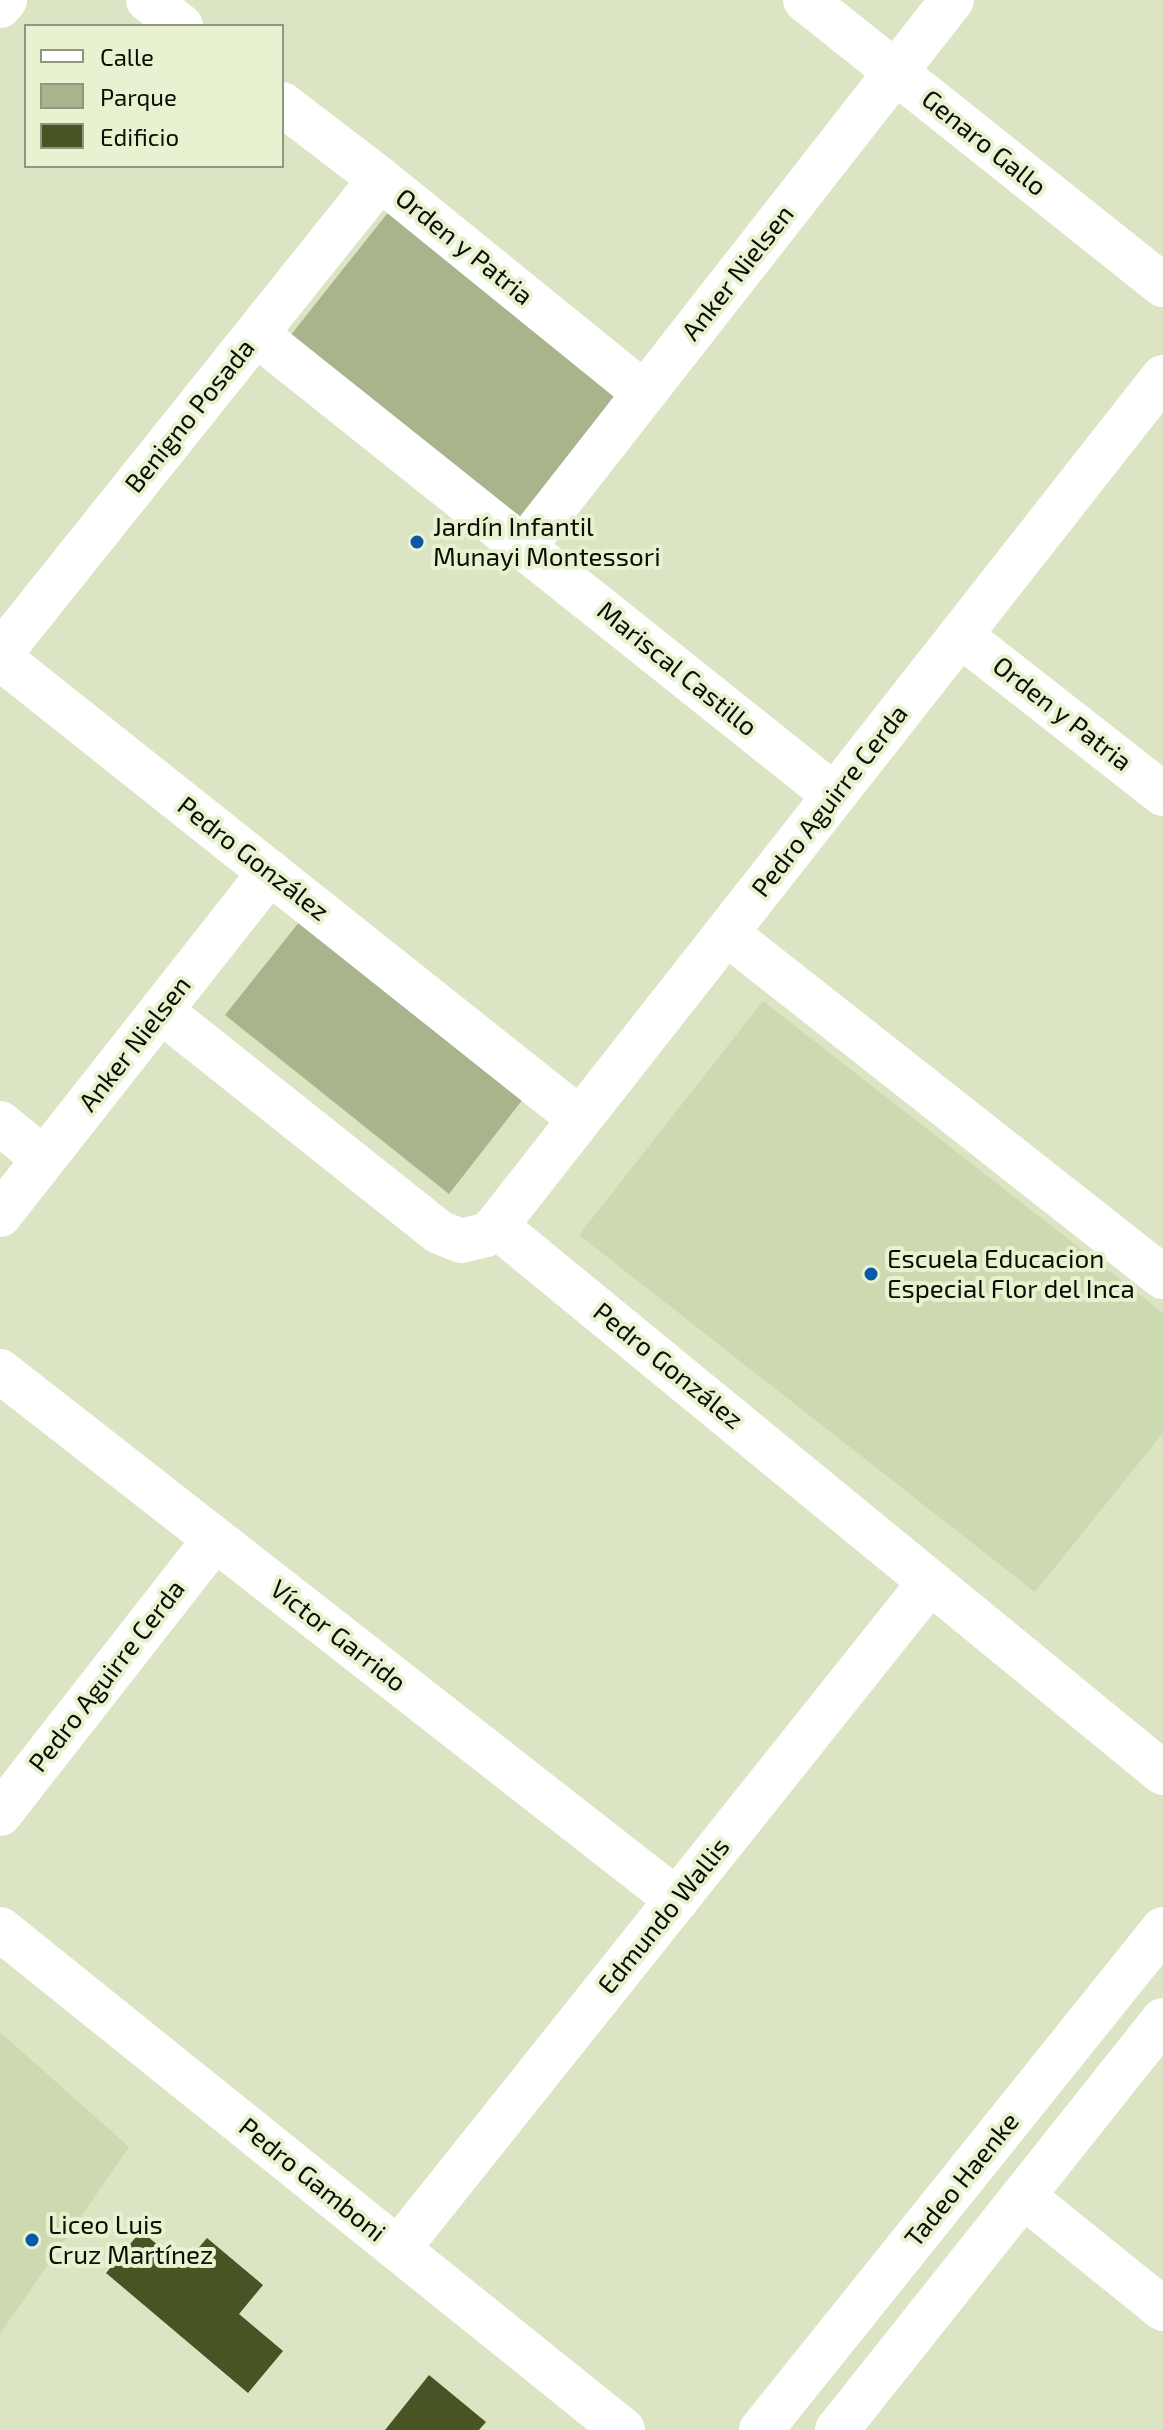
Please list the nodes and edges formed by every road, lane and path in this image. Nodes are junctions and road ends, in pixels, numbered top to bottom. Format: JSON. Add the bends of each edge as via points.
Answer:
{"nodes":[{"id":1,"x":5,"y":0,"type":"edge"},
{"id":2,"x":148,"y":0,"type":"edge"},
{"id":3,"x":805,"y":0,"type":"edge"},
{"id":4,"x":952,"y":0,"type":"edge"},
{"id":5,"x":0,"y":6,"type":"edge"},
{"id":6,"x":178,"y":24,"type":"edge"},
{"id":7,"x":895,"y":71,"type":"junction"},
{"id":8,"x":284,"y":106,"type":"edge"},
{"id":9,"x":380,"y":179,"type":"junction"},
{"id":10,"x":1163,"y":285,"type":"edge"},
{"id":11,"x":256,"y":334,"type":"junction"},
{"id":12,"x":1163,"y":377,"type":"edge"},
{"id":13,"x":644,"y":393,"type":"junction"},
{"id":14,"x":524,"y":547,"type":"junction"},
{"id":15,"x":960,"y":635,"type":"junction"},
{"id":16,"x":0,"y":656,"type":"edge"},
{"id":17,"x":1163,"y":794,"type":"edge"},
{"id":18,"x":834,"y":795,"type":"junction"},
{"id":19,"x":270,"y":872,"type":"junction"},
{"id":20,"x":726,"y":933,"type":"junction"},
{"id":21,"x":161,"y":1011,"type":"junction"},
{"id":22,"x":580,"y":1119,"type":"junction"},
{"id":23,"x":0,"y":1123,"type":"edge"},
{"id":24,"x":44,"y":1159,"type":"junction"},
{"id":25,"x":0,"y":1215,"type":"edge"},
{"id":26,"x":496,"y":1226,"type":"junction"},
{"id":27,"x":1163,"y":1277,"type":"edge"},
{"id":28,"x":0,"y":1371,"type":"edge"},
{"id":29,"x":215,"y":1539,"type":"junction"},
{"id":30,"x":930,"y":1582,"type":"junction"},
{"id":31,"x":1163,"y":1773,"type":"edge"},
{"id":32,"x":0,"y":1814,"type":"edge"},
{"id":33,"x":677,"y":1900,"type":"junction"},
{"id":34,"x":0,"y":1929,"type":"edge"},
{"id":35,"x":1163,"y":1929,"type":"edge"},
{"id":36,"x":1163,"y":2020,"type":"edge"},
{"id":37,"x":1023,"y":2196,"type":"junction"},
{"id":38,"x":398,"y":2249,"type":"junction"},
{"id":39,"x":1163,"y":2309,"type":"edge"},
{"id":40,"x":623,"y":2430,"type":"edge"},
{"id":41,"x":761,"y":2430,"type":"edge"},
{"id":42,"x":837,"y":2430,"type":"edge"}],
"edges":[{"from":1,"to":5,"type":"street"},
{"from":2,"to":6,"type":"street"},
{"from":3,"to":7,"type":"street","name":"Genaro Gallo"},
{"from":4,"to":7,"type":"street","name":"Anker Nielsen"},
{"from":7,"to":10,"type":"street","name":"Genaro Gallo"},
{"from":7,"to":13,"type":"street","name":"Anker Nielsen"},
{"from":8,"to":9,"type":"street","name":"Orden y Patria"},
{"from":9,"to":11,"type":"street","name":"Benigno Posada"},
{"from":9,"to":13,"type":"street","name":"Orden y Patria"},
{"from":11,"to":14,"type":"street","name":"Mariscal Castillo"},
{"from":11,"to":16,"type":"street","name":"Benigno Posada"},
{"from":12,"to":15,"type":"street","name":"Pedro Aguirre Cerda"},
{"from":13,"to":14,"type":"street","name":"Anker Nielsen"},
{"from":14,"to":18,"type":"street","name":"Mariscal Castillo"},
{"from":15,"to":17,"type":"street","name":"Orden y Patria"},
{"from":15,"to":18,"type":"street","name":"Pedro Aguirre Cerda"},
{"from":16,"to":19,"type":"street","name":"Pedro González"},
{"from":18,"to":20,"type":"street","name":"Pedro Aguirre Cerda"},
{"from":19,"to":21,"type":"street","name":"Anker Nielsen"},
{"from":19,"to":22,"type":"street","name":"Pedro González"},
{"from":20,"to":22,"type":"street","name":"Pedro Aguirre Cerda"},
{"from":20,"to":27,"type":"street"},
{"from":21,"to":24,"type":"street","name":"Anker Nielsen"},
{"from":21,"to":26,"type":"street","via":[[439,1232],[472,1240]]},
{"from":22,"to":26,"type":"street","name":"Pedro Aguirre Cerda"},
{"from":23,"to":24,"type":"street"},
{"from":24,"to":25,"type":"street","name":"Anker Nielsen"},
{"from":26,"to":30,"type":"street","name":"Pedro González"},
{"from":28,"to":29,"type":"street","name":"Víctor Garrido"},
{"from":29,"to":32,"type":"street","name":"Pedro Aguirre Cerda"},
{"from":29,"to":33,"type":"street","name":"Víctor Garrido"},
{"from":30,"to":31,"type":"street","name":"Pedro González"},
{"from":30,"to":33,"type":"street","name":"Edmundo Wallis"},
{"from":33,"to":38,"type":"street","name":"Edmundo Wallis"},
{"from":34,"to":38,"type":"street","name":"Pedro Gamboni"},
{"from":35,"to":41,"type":"street","name":"Tadeo Haenke"},
{"from":36,"to":37,"type":"street"},
{"from":37,"to":39,"type":"street"},
{"from":37,"to":42,"type":"street"},
{"from":38,"to":40,"type":"street","name":"Pedro Gamboni"}]}
